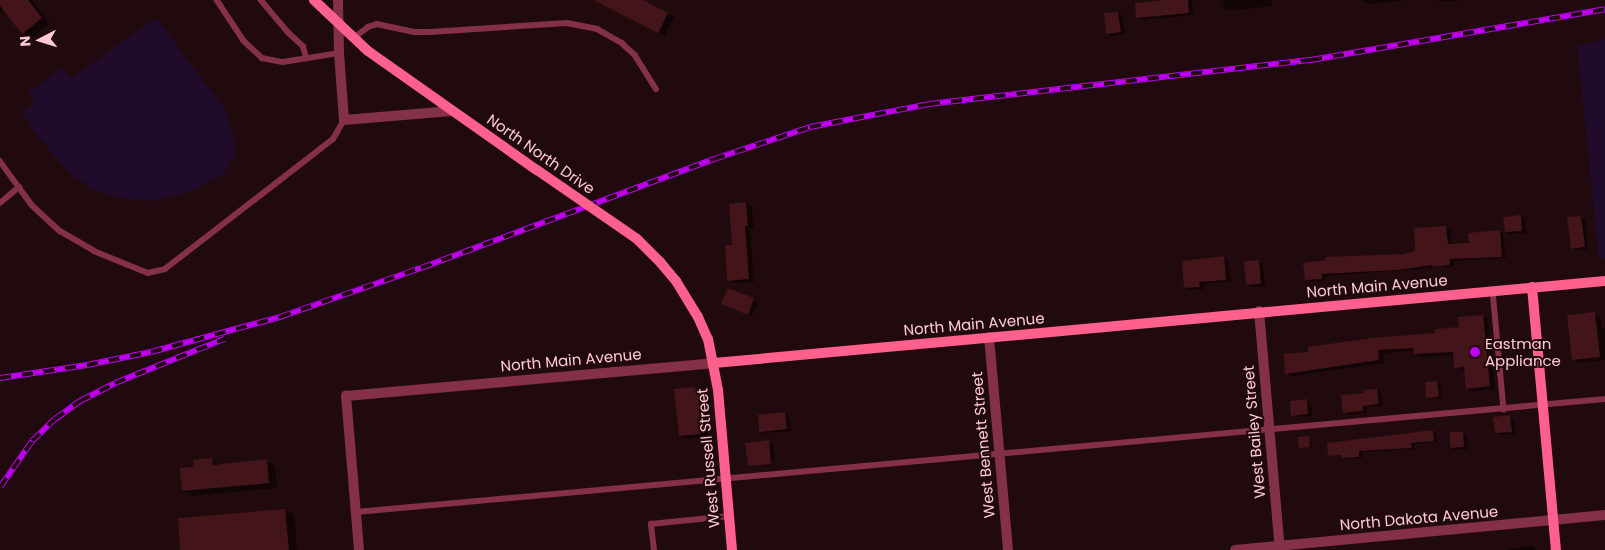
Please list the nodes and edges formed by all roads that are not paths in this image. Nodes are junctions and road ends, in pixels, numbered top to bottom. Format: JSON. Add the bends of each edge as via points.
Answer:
{"nodes":[{"id":1,"x":217,"y":0,"type":"edge"},
{"id":2,"x":261,"y":0,"type":"edge"},
{"id":3,"x":314,"y":0,"type":"edge"},
{"id":4,"x":338,"y":0,"type":"edge"},
{"id":5,"x":339,"y":24,"type":"junction"},
{"id":6,"x":354,"y":38,"type":"junction"},
{"id":7,"x":339,"y":53,"type":"junction"},
{"id":8,"x":307,"y":58,"type":"junction"},
{"id":9,"x":656,"y":89,"type":"dead end"},
{"id":10,"x":452,"y":111,"type":"junction"},
{"id":11,"x":344,"y":120,"type":"junction"},
{"id":12,"x":0,"y":161,"type":"edge"},
{"id":13,"x":18,"y":187,"type":"junction"},
{"id":14,"x":0,"y":202,"type":"edge"},
{"id":15,"x":1605,"y":281,"type":"edge"},
{"id":16,"x":1532,"y":287,"type":"junction"},
{"id":17,"x":1493,"y":290,"type":"junction"},
{"id":18,"x":1258,"y":311,"type":"junction"},
{"id":19,"x":989,"y":337,"type":"junction"},
{"id":20,"x":714,"y":363,"type":"junction"},
{"id":21,"x":1605,"y":399,"type":"edge"},
{"id":22,"x":1543,"y":405,"type":"junction"},
{"id":23,"x":1504,"y":409,"type":"junction"},
{"id":24,"x":1270,"y":429,"type":"junction"},
{"id":25,"x":1000,"y":454,"type":"junction"},
{"id":26,"x":726,"y":478,"type":"junction"},
{"id":27,"x":356,"y":512,"type":"junction"},
{"id":28,"x":1605,"y":515,"type":"edge"},
{"id":29,"x":728,"y":516,"type":"junction"},
{"id":30,"x":1554,"y":520,"type":"junction"},
{"id":31,"x":1279,"y":548,"type":"edge"},
{"id":32,"x":359,"y":550,"type":"edge"},
{"id":33,"x":654,"y":550,"type":"edge"},
{"id":34,"x":732,"y":550,"type":"edge"},
{"id":35,"x":1008,"y":550,"type":"edge"},
{"id":36,"x":1236,"y":550,"type":"edge"},
{"id":37,"x":1556,"y":550,"type":"edge"}],
"edges":[{"from":1,"to":8,"type":"lane","via":[[244,41],[262,58],[283,62]]},
{"from":2,"to":8,"type":"lane","via":[[304,46]]},
{"from":3,"to":5,"type":"street","name":"North North Drive"},
{"from":4,"to":5,"type":"street"},
{"from":5,"to":6,"type":"street","name":"North North Drive"},
{"from":5,"to":7,"type":"street"},
{"from":6,"to":9,"type":"lane","via":[[377,24],[430,32],[567,23],[597,30],[622,42],[635,55]]},
{"from":6,"to":10,"type":"street","name":"North North Drive"},
{"from":7,"to":8,"type":"lane"},
{"from":7,"to":11,"type":"street"},
{"from":10,"to":11,"type":"street"},
{"from":10,"to":20,"type":"street","name":"North North Drive","bridge":true,"via":[[637,239],[686,296],[705,332]]},
{"from":11,"to":13,"type":"lane","via":[[333,140],[165,269],[148,273],[94,251],[60,231]]},
{"from":12,"to":13,"type":"lane"},
{"from":13,"to":14,"type":"lane"},
{"from":15,"to":16,"type":"street","name":"North Main Avenue"},
{"from":16,"to":17,"type":"street","name":"North Main Avenue"},
{"from":16,"to":22,"type":"street"},
{"from":17,"to":18,"type":"street","name":"North Main Avenue"},
{"from":17,"to":23,"type":"lane"},
{"from":18,"to":19,"type":"street","name":"North Main Avenue"},
{"from":18,"to":24,"type":"street","name":"West Bailey Street"},
{"from":19,"to":20,"type":"street","name":"North Main Avenue"},
{"from":19,"to":25,"type":"street","name":"West Bennett Street"},
{"from":20,"to":26,"type":"street","name":"West Russell Street"},
{"from":20,"to":27,"type":"street","name":"North Main Avenue","via":[[346,396]]},
{"from":21,"to":22,"type":"lane"},
{"from":22,"to":23,"type":"lane"},
{"from":22,"to":30,"type":"street"},
{"from":23,"to":24,"type":"lane"},
{"from":24,"to":25,"type":"lane"},
{"from":24,"to":31,"type":"street","name":"West Bailey Street"},
{"from":25,"to":26,"type":"lane"},
{"from":25,"to":35,"type":"street","name":"West Bennett Street"},
{"from":26,"to":27,"type":"lane"},
{"from":26,"to":29,"type":"street","name":"West Russell Street"},
{"from":27,"to":32,"type":"street"},
{"from":28,"to":30,"type":"street","name":"North Dakota Avenue"},
{"from":29,"to":33,"type":"lane","via":[[651,524]]},
{"from":29,"to":34,"type":"street","name":"West Russell Street"},
{"from":30,"to":31,"type":"street","name":"North Dakota Avenue"},
{"from":30,"to":37,"type":"street"},
{"from":31,"to":36,"type":"street","name":"North Dakota Avenue"}]}
